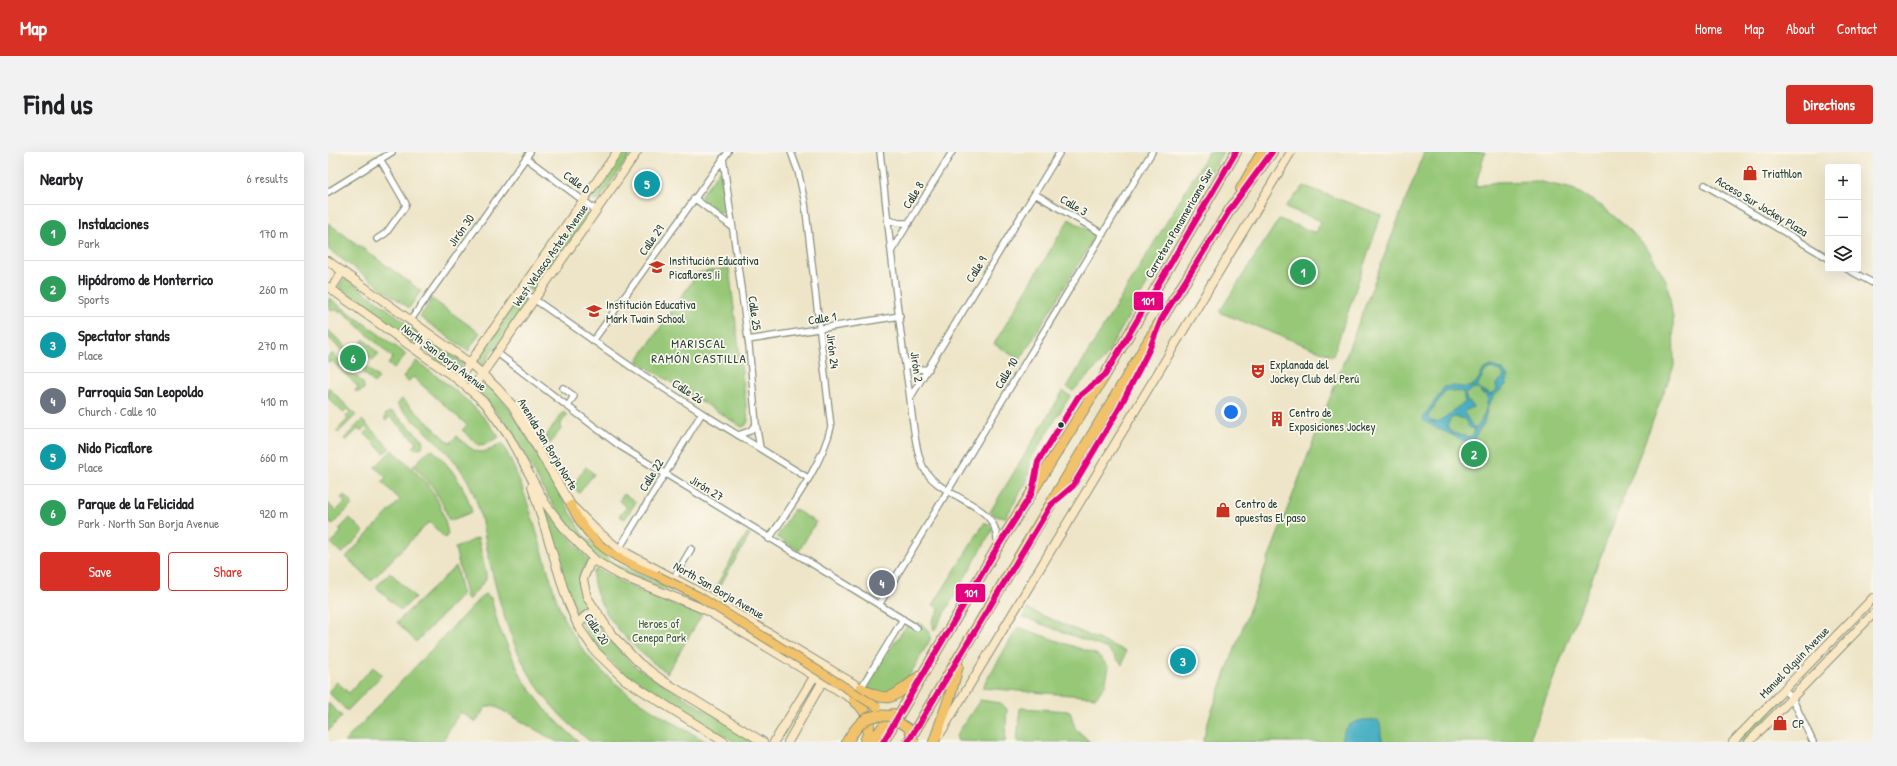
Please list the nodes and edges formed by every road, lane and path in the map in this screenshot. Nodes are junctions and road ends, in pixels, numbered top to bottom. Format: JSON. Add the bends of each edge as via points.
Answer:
{"nodes":[{"id":1,"x":392,"y":152,"type":"edge"},
{"id":2,"x":530,"y":152,"type":"edge"},
{"id":3,"x":617,"y":152,"type":"edge"},
{"id":4,"x":637,"y":152,"type":"edge"},
{"id":5,"x":728,"y":152,"type":"edge"},
{"id":6,"x":791,"y":152,"type":"edge"},
{"id":7,"x":880,"y":152,"type":"edge"},
{"id":8,"x":952,"y":152,"type":"edge"},
{"id":9,"x":1060,"y":152,"type":"edge"},
{"id":10,"x":1152,"y":152,"type":"edge"},
{"id":11,"x":1236,"y":152,"type":"edge"},
{"id":12,"x":1261,"y":152,"type":"edge"},
{"id":13,"x":1272,"y":152,"type":"edge"},
{"id":14,"x":1291,"y":152,"type":"edge"},
{"id":15,"x":526,"y":158,"type":"junction"},
{"id":16,"x":723,"y":158,"type":"junction"},
{"id":17,"x":380,"y":159,"type":"junction"},
{"id":18,"x":1705,"y":185,"type":"dead end"},
{"id":19,"x":328,"y":192,"type":"edge"},
{"id":20,"x":1035,"y":194,"type":"junction"},
{"id":21,"x":694,"y":198,"type":"junction"},
{"id":22,"x":583,"y":200,"type":"junction"},
{"id":23,"x":1231,"y":208,"type":"junction"},
{"id":24,"x":596,"y":210,"type":"junction"},
{"id":25,"x":888,"y":220,"type":"junction"},
{"id":26,"x":909,"y":223,"type":"junction"},
{"id":27,"x":731,"y":226,"type":"junction"},
{"id":28,"x":1103,"y":234,"type":"junction"},
{"id":29,"x":377,"y":238,"type":"dead end"},
{"id":30,"x":892,"y":250,"type":"junction"},
{"id":31,"x":1825,"y":256,"type":"edge"},
{"id":32,"x":328,"y":261,"type":"edge"},
{"id":33,"x":342,"y":272,"type":"junction"},
{"id":34,"x":1853,"y":272,"type":"edge"},
{"id":35,"x":1873,"y":283,"type":"edge"},
{"id":36,"x":329,"y":288,"type":"edge"},
{"id":37,"x":521,"y":290,"type":"junction"},
{"id":38,"x":534,"y":299,"type":"junction"},
{"id":39,"x":900,"y":316,"type":"junction"},
{"id":40,"x":410,"y":321,"type":"junction"},
{"id":41,"x":819,"y":330,"type":"junction"},
{"id":42,"x":428,"y":333,"type":"junction"},
{"id":43,"x":748,"y":340,"type":"junction"},
{"id":44,"x":593,"y":341,"type":"junction"},
{"id":45,"x":416,"y":350,"type":"junction"},
{"id":46,"x":496,"y":352,"type":"junction"},
{"id":47,"x":904,"y":359,"type":"junction"},
{"id":48,"x":470,"y":363,"type":"junction"},
{"id":49,"x":929,"y":369,"type":"junction"},
{"id":50,"x":483,"y":371,"type":"junction"},
{"id":51,"x":458,"y":380,"type":"junction"},
{"id":52,"x":564,"y":388,"type":"dead end"},
{"id":53,"x":470,"y":389,"type":"junction"},
{"id":54,"x":910,"y":398,"type":"junction"},
{"id":55,"x":568,"y":406,"type":"junction"},
{"id":56,"x":702,"y":413,"type":"junction"},
{"id":57,"x":756,"y":424,"type":"junction"},
{"id":58,"x":738,"y":434,"type":"junction"},
{"id":59,"x":760,"y":448,"type":"junction"},
{"id":60,"x":527,"y":472,"type":"junction"},
{"id":61,"x":664,"y":475,"type":"junction"},
{"id":62,"x":808,"y":478,"type":"junction"},
{"id":63,"x":948,"y":490,"type":"junction"},
{"id":64,"x":571,"y":504,"type":"junction"},
{"id":65,"x":769,"y":539,"type":"junction"},
{"id":66,"x":997,"y":548,"type":"junction"},
{"id":67,"x":619,"y":549,"type":"junction"},
{"id":68,"x":691,"y":549,"type":"dead end"},
{"id":69,"x":596,"y":561,"type":"junction"},
{"id":70,"x":674,"y":578,"type":"junction"},
{"id":71,"x":1873,"y":598,"type":"edge"},
{"id":72,"x":879,"y":605,"type":"junction"},
{"id":73,"x":598,"y":613,"type":"junction"},
{"id":74,"x":1873,"y":614,"type":"edge"},
{"id":75,"x":903,"y":620,"type":"junction"},
{"id":76,"x":578,"y":626,"type":"junction"},
{"id":77,"x":917,"y":628,"type":"dead end"},
{"id":78,"x":960,"y":656,"type":"junction"},
{"id":79,"x":822,"y":664,"type":"junction"},
{"id":80,"x":830,"y":669,"type":"junction"},
{"id":81,"x":923,"y":674,"type":"junction"},
{"id":82,"x":814,"y":675,"type":"junction"},
{"id":83,"x":823,"y":680,"type":"junction"},
{"id":84,"x":861,"y":688,"type":"junction"},
{"id":85,"x":1784,"y":690,"type":"junction"},
{"id":86,"x":1792,"y":698,"type":"junction"},
{"id":87,"x":854,"y":700,"type":"joint"},
{"id":88,"x":905,"y":706,"type":"junction"},
{"id":89,"x":890,"y":716,"type":"junction"},
{"id":90,"x":724,"y":742,"type":"edge"},
{"id":91,"x":763,"y":742,"type":"edge"},
{"id":92,"x":774,"y":742,"type":"edge"},
{"id":93,"x":788,"y":742,"type":"edge"},
{"id":94,"x":847,"y":742,"type":"edge"},
{"id":95,"x":865,"y":742,"type":"edge"},
{"id":96,"x":871,"y":742,"type":"edge"},
{"id":97,"x":883,"y":742,"type":"edge"},
{"id":98,"x":908,"y":742,"type":"edge"},
{"id":99,"x":915,"y":742,"type":"edge"},
{"id":100,"x":935,"y":742,"type":"edge"},
{"id":101,"x":1733,"y":742,"type":"edge"},
{"id":102,"x":1749,"y":742,"type":"edge"},
{"id":103,"x":1813,"y":742,"type":"edge"}],
"edges":[{"from":1,"to":17,"type":"street"},
{"from":2,"to":15,"type":"street","name":"Jirón 30"},
{"from":3,"to":22,"type":"main road","name":"West Velasco Astete Avenue"},
{"from":4,"to":24,"type":"main road","name":"West Velasco Astete Avenue"},
{"from":5,"to":16,"type":"street","name":"Calle 29"},
{"from":6,"to":41,"type":"street","name":"Jirón 24","via":[[805,203]]},
{"from":7,"to":25,"type":"street","name":"Jirón 2"},
{"from":8,"to":26,"type":"street","name":"Calle 8"},
{"from":9,"to":20,"type":"street","name":"Calle 9"},
{"from":10,"to":28,"type":"street","name":"Calle 10"},
{"from":11,"to":66,"type":"highway","name":"Carretera Panamericana Sur","via":[[1105,375]]},
{"from":12,"to":23,"type":"main road"},
{"from":13,"to":23,"type":"highway"},
{"from":14,"to":100,"type":"main road"},
{"from":15,"to":22,"type":"street","name":"Calle D"},
{"from":15,"to":40,"type":"street","name":"Jirón 30"},
{"from":16,"to":21,"type":"street","name":"Calle 29"},
{"from":16,"to":27,"type":"street","name":"Calle 25"},
{"from":17,"to":19,"type":"street"},
{"from":17,"to":29,"type":"street","via":[[406,204],[386,233]]},
{"from":18,"to":31,"type":"street","name":"Acceso Sur Jockey Plaza"},
{"from":20,"to":28,"type":"street","name":"Calle 3"},
{"from":20,"to":49,"type":"street","name":"Calle 9"},
{"from":21,"to":27,"type":"street"},
{"from":21,"to":44,"type":"street","name":"Calle 29"},
{"from":22,"to":24,"type":"street","name":"Calle D"},
{"from":22,"to":37,"type":"main road","name":"West Velasco Astete Avenue"},
{"from":23,"to":78,"type":"highway"},
{"from":24,"to":38,"type":"main road","name":"West Velasco Astete Avenue"},
{"from":25,"to":26,"type":"street"},
{"from":25,"to":30,"type":"street","name":"Jirón 2"},
{"from":26,"to":30,"type":"street","name":"Calle 8"},
{"from":27,"to":43,"type":"street","name":"Calle 25"},
{"from":28,"to":63,"type":"street","name":"Calle 10"},
{"from":30,"to":39,"type":"street","name":"Jirón 2"},
{"from":32,"to":33,"type":"main road","name":"North San Borja Avenue"},
{"from":33,"to":36,"type":"main road"},
{"from":33,"to":40,"type":"main road","name":"North San Borja Avenue"},
{"from":34,"to":35,"type":"street"},
{"from":36,"to":45,"type":"main road","name":"North San Borja Avenue"},
{"from":37,"to":38,"type":"street","name":"Calle 26"},
{"from":37,"to":48,"type":"main road","name":"West Velasco Astete Avenue"},
{"from":38,"to":44,"type":"street","name":"Calle 26"},
{"from":38,"to":46,"type":"main road","name":"West Velasco Astete Avenue"},
{"from":39,"to":41,"type":"street","name":"Calle 1"},
{"from":39,"to":47,"type":"street","name":"Jirón 2"},
{"from":40,"to":42,"type":"main road","name":"North San Borja Avenue"},
{"from":41,"to":43,"type":"street","name":"Calle 1"},
{"from":41,"to":62,"type":"street","name":"Jirón 24","via":[[831,426],[824,450]]},
{"from":42,"to":45,"type":"main road"},
{"from":42,"to":48,"type":"main road","name":"North San Borja Avenue"},
{"from":43,"to":57,"type":"street","name":"Calle 25"},
{"from":44,"to":56,"type":"street","name":"Calle 26"},
{"from":45,"to":51,"type":"main road","name":"North San Borja Avenue"},
{"from":46,"to":50,"type":"main road","name":"West Velasco Astete Avenue"},
{"from":46,"to":55,"type":"street","name":"Jirón 27"},
{"from":47,"to":49,"type":"street","via":[[914,369]]},
{"from":47,"to":54,"type":"street","name":"Jirón 2"},
{"from":48,"to":50,"type":"main road","name":"Avenida San Borja Norte"},
{"from":48,"to":51,"type":"main road","name":"West Velasco Astete Avenue"},
{"from":49,"to":54,"type":"street","name":"Calle 9"},
{"from":50,"to":53,"type":"main road","name":"West Velasco Astete Avenue"},
{"from":50,"to":64,"type":"main road","name":"Avenida San Borja Norte","via":[[512,405]]},
{"from":51,"to":53,"type":"main road","name":"North San Borja Avenue"},
{"from":52,"to":55,"type":"street","via":[[574,396]]},
{"from":53,"to":60,"type":"main road","name":"North San Borja Avenue","via":[[498,419]]},
{"from":54,"to":63,"type":"street","name":"Jirón 2","via":[[921,463],[938,484]]},
{"from":55,"to":61,"type":"street","name":"Jirón 27","via":[[620,446]]},
{"from":56,"to":58,"type":"street","name":"Calle 26"},
{"from":56,"to":61,"type":"street","name":"Calle 22"},
{"from":57,"to":58,"type":"street","via":[[750,431]]},
{"from":57,"to":59,"type":"street","name":"Calle 25"},
{"from":58,"to":59,"type":"street","name":"Calle 26"},
{"from":59,"to":62,"type":"street","name":"Calle 26"},
{"from":60,"to":69,"type":"main road","name":"North San Borja Avenue","via":[[568,533]]},
{"from":60,"to":76,"type":"main road","name":"Calle 20","via":[[561,583]]},
{"from":61,"to":65,"type":"street","name":"Jirón 27"},
{"from":61,"to":67,"type":"street","name":"Calle 22"},
{"from":62,"to":65,"type":"street","name":"Jirón 24"},
{"from":63,"to":66,"type":"street","name":"Jirón 2","via":[[987,514],[994,522],[998,531]]},
{"from":63,"to":72,"type":"street","name":"Calle 10"},
{"from":64,"to":67,"type":"main road","name":"North San Borja Avenue","via":[[594,529]]},
{"from":64,"to":89,"type":"main road","bridge":true,"via":[[581,524],[596,542],[627,562],[711,604]]},
{"from":65,"to":72,"type":"street","name":"Jirón 27"},
{"from":66,"to":81,"type":"highway"},
{"from":67,"to":70,"type":"main road","name":"North San Borja Avenue"},
{"from":68,"to":70,"type":"street"},
{"from":69,"to":73,"type":"main road","name":"Calle 20","via":[[590,563],[583,579],[587,597]]},
{"from":69,"to":82,"type":"main road","via":[[617,574],[706,610]]},
{"from":70,"to":79,"type":"main road","name":"North San Borja Avenue"},
{"from":71,"to":85,"type":"main road","name":"Manuel Olguin Avenue"},
{"from":72,"to":75,"type":"street","name":"Jirón 27"},
{"from":73,"to":76,"type":"main road","via":[[586,615]]},
{"from":73,"to":91,"type":"main road","name":"Calle 20","via":[[612,635],[639,663],[665,682]]},
{"from":74,"to":86,"type":"main road","name":"Manuel Olguin Avenue"},
{"from":75,"to":77,"type":"street","name":"Jirón 27"},
{"from":75,"to":84,"type":"street"},
{"from":76,"to":90,"type":"main road","name":"Calle 20","via":[[595,651],[624,679]]},
{"from":78,"to":98,"type":"highway"},
{"from":78,"to":100,"type":"highway"},
{"from":79,"to":80,"type":"main road","name":"North San Borja Avenue"},
{"from":79,"to":82,"type":"main road"},
{"from":80,"to":83,"type":"main road"},
{"from":80,"to":84,"type":"main road","name":"North San Borja Avenue"},
{"from":81,"to":84,"type":"highway","via":[[897,695],[885,698],[875,697]]},
{"from":81,"to":88,"type":"highway"},
{"from":82,"to":83,"type":"main road"},
{"from":82,"to":92,"type":"main road"},
{"from":83,"to":87,"type":"main road"},
{"from":83,"to":93,"type":"main road"},
{"from":85,"to":86,"type":"street"},
{"from":85,"to":101,"type":"main road","name":"Manuel Olguin Avenue"},
{"from":86,"to":102,"type":"main road","name":"Manuel Olguin Avenue"},
{"from":86,"to":103,"type":"street"},
{"from":87,"to":95,"type":"highway","via":[[866,711],[869,720],[870,729]]},
{"from":88,"to":96,"type":"highway","via":[[893,714]]},
{"from":88,"to":97,"type":"highway"},
{"from":89,"to":94,"type":"highway","bridge":true,"via":[[867,718]]},
{"from":89,"to":99,"type":"main road","bridge":true,"via":[[908,728]]}]}
